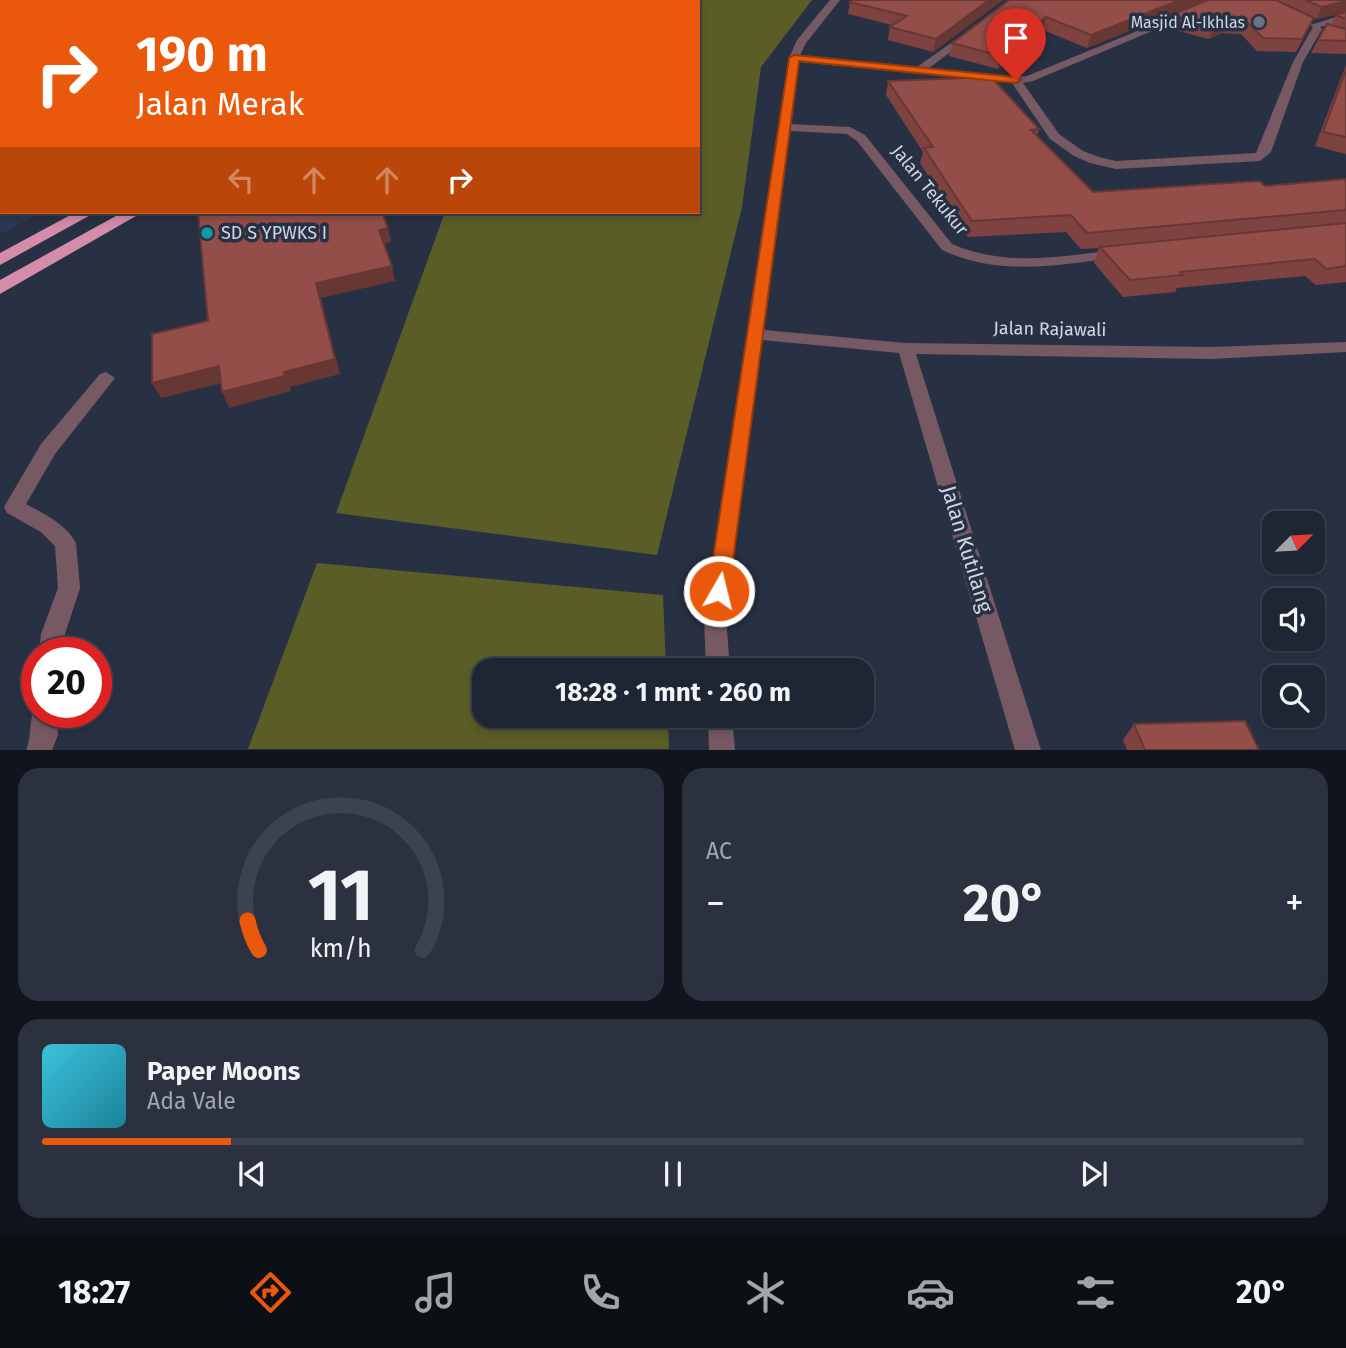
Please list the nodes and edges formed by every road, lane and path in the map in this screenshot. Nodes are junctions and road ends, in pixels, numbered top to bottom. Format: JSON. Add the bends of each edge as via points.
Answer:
{"nodes":[{"id":1,"x":835,"y":0,"type":"edge"},
{"id":2,"x":1222,"y":0,"type":"edge"},
{"id":3,"x":1346,"y":17,"type":"edge"},
{"id":4,"x":975,"y":29,"type":"edge"},
{"id":5,"x":794,"y":58,"type":"junction"},
{"id":6,"x":921,"y":69,"type":"junction"},
{"id":7,"x":1016,"y":80,"type":"junction"},
{"id":8,"x":784,"y":127,"type":"junction"},
{"id":9,"x":85,"y":214,"type":"edge"},
{"id":10,"x":131,"y":214,"type":"edge"},
{"id":11,"x":1138,"y":252,"type":"edge"},
{"id":12,"x":0,"y":260,"type":"edge"},
{"id":13,"x":0,"y":288,"type":"edge"},
{"id":14,"x":753,"y":334,"type":"junction"},
{"id":15,"x":1346,"y":346,"type":"edge"},
{"id":16,"x":906,"y":348,"type":"junction"},
{"id":17,"x":106,"y":378,"type":"dead end"},
{"id":18,"x":7,"y":506,"type":"edge"},
{"id":19,"x":53,"y":637,"type":"edge"},
{"id":20,"x":717,"y":658,"type":"edge"},
{"id":21,"x":45,"y":728,"type":"edge"},
{"id":22,"x":721,"y":728,"type":"edge"},
{"id":23,"x":39,"y":750,"type":"edge"},
{"id":24,"x":722,"y":750,"type":"edge"},
{"id":25,"x":1028,"y":750,"type":"edge"}],
"edges":[{"from":1,"to":5,"type":"street","via":[[801,42]]},
{"from":2,"to":7,"type":"street","via":[[1045,74]]},
{"from":3,"to":7,"type":"street","via":[[1316,27],[1259,157],[1097,161],[1057,142]]},
{"from":4,"to":6,"type":"street"},
{"from":5,"to":6,"type":"street"},
{"from":5,"to":8,"type":"street"},
{"from":6,"to":7,"type":"street"},
{"from":8,"to":11,"type":"street","name":"Jalan Tekukur","via":[[850,131],[861,138],[947,247],[966,258],[1026,262]]},
{"from":8,"to":14,"type":"street"},
{"from":9,"to":12,"type":"highway"},
{"from":10,"to":13,"type":"highway"},
{"from":14,"to":16,"type":"street","name":"Jalan Rajawali"},
{"from":14,"to":20,"type":"street","via":[[715,617]]},
{"from":15,"to":16,"type":"street","name":"Jalan Rajawali","via":[[1212,353]]},
{"from":16,"to":25,"type":"street","name":"Jalan Kutilang"},
{"from":17,"to":18,"type":"street"},
{"from":18,"to":19,"type":"street","via":[[48,526],[65,543],[69,588]]},
{"from":21,"to":23,"type":"street"},
{"from":22,"to":24,"type":"street"}]}
